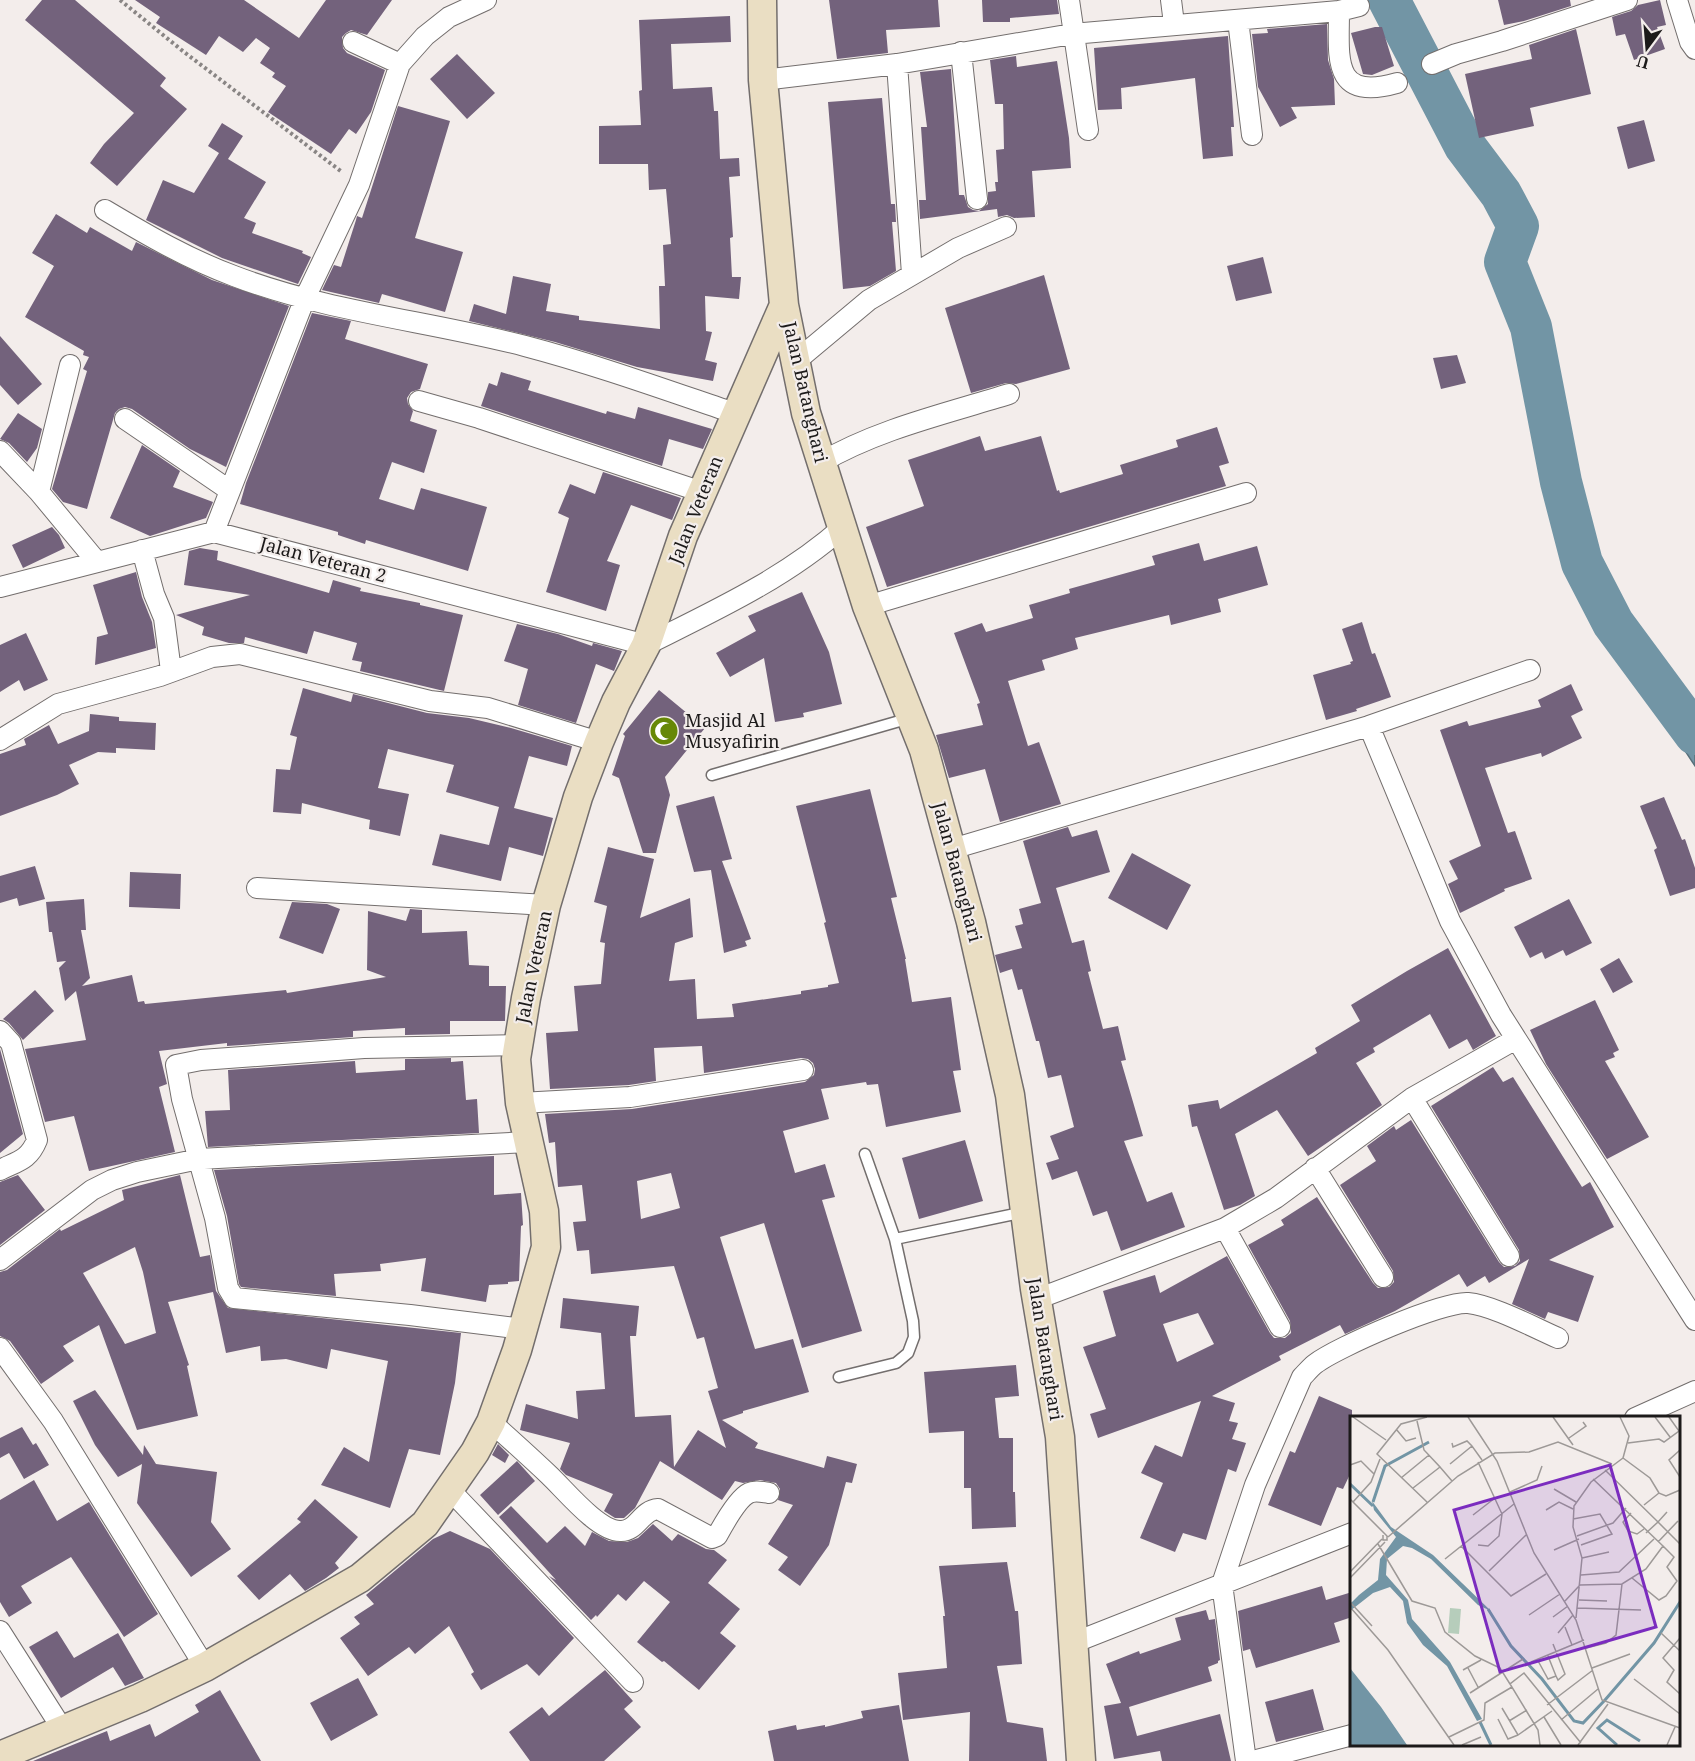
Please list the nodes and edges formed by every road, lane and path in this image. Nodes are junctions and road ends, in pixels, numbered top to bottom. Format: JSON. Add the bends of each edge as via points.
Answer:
{"nodes":[{"id":1,"x":120,"y":0,"type":"edge"},
{"id":2,"x":486,"y":0,"type":"edge"},
{"id":3,"x":762,"y":0,"type":"edge"},
{"id":4,"x":1069,"y":0,"type":"edge"},
{"id":5,"x":1171,"y":0,"type":"edge"},
{"id":6,"x":1627,"y":0,"type":"edge"},
{"id":7,"x":1677,"y":0,"type":"edge"},
{"id":8,"x":1359,"y":6,"type":"dead end"},
{"id":9,"x":1284,"y":8,"type":"edge"},
{"id":10,"x":1339,"y":11,"type":"junction"},
{"id":11,"x":1238,"y":20,"type":"junction"},
{"id":12,"x":1174,"y":24,"type":"junction"},
{"id":13,"x":1072,"y":34,"type":"junction"},
{"id":14,"x":353,"y":42,"type":"dead end"},
{"id":15,"x":1695,"y":49,"type":"edge"},
{"id":16,"x":961,"y":52,"type":"junction"},
{"id":17,"x":400,"y":64,"type":"junction"},
{"id":18,"x":897,"y":64,"type":"junction"},
{"id":19,"x":1432,"y":64,"type":"dead end"},
{"id":20,"x":763,"y":80,"type":"junction"},
{"id":21,"x":1397,"y":83,"type":"dead end"},
{"id":22,"x":1088,"y":130,"type":"dead end"},
{"id":23,"x":1252,"y":135,"type":"dead end"},
{"id":24,"x":359,"y":185,"type":"junction"},
{"id":25,"x":977,"y":199,"type":"dead end"},
{"id":26,"x":105,"y":210,"type":"dead end"},
{"id":27,"x":1006,"y":227,"type":"dead end"},
{"id":28,"x":912,"y":274,"type":"junction"},
{"id":29,"x":305,"y":298,"type":"junction"},
{"id":30,"x":784,"y":305,"type":"junction"},
{"id":31,"x":796,"y":361,"type":"junction"},
{"id":32,"x":70,"y":365,"type":"dead end"},
{"id":33,"x":1009,"y":394,"type":"dead end"},
{"id":34,"x":419,"y":401,"type":"dead end"},
{"id":35,"x":736,"y":414,"type":"junction"},
{"id":36,"x":125,"y":419,"type":"dead end"},
{"id":37,"x":0,"y":451,"type":"edge"},
{"id":38,"x":820,"y":463,"type":"junction"},
{"id":39,"x":229,"y":490,"type":"junction"},
{"id":40,"x":39,"y":492,"type":"junction"},
{"id":41,"x":702,"y":492,"type":"junction"},
{"id":42,"x":1246,"y":493,"type":"dead end"},
{"id":43,"x":843,"y":526,"type":"junction"},
{"id":44,"x":214,"y":531,"type":"junction"},
{"id":45,"x":142,"y":550,"type":"junction"},
{"id":46,"x":98,"y":562,"type":"junction"},
{"id":47,"x":0,"y":587,"type":"edge"},
{"id":48,"x":867,"y":606,"type":"junction"},
{"id":49,"x":645,"y":645,"type":"junction"},
{"id":50,"x":1530,"y":670,"type":"dead end"},
{"id":51,"x":171,"y":672,"type":"junction"},
{"id":52,"x":913,"y":717,"type":"junction"},
{"id":53,"x":1370,"y":726,"type":"junction"},
{"id":54,"x":0,"y":740,"type":"edge"},
{"id":55,"x":599,"y":742,"type":"junction"},
{"id":56,"x":712,"y":775,"type":"dead end"},
{"id":57,"x":952,"y":849,"type":"junction"},
{"id":58,"x":257,"y":888,"type":"dead end"},
{"id":59,"x":546,"y":905,"type":"junction"},
{"id":60,"x":0,"y":1031,"type":"edge"},
{"id":61,"x":1516,"y":1039,"type":"junction"},
{"id":62,"x":518,"y":1045,"type":"junction"},
{"id":63,"x":803,"y":1070,"type":"dead end"},
{"id":64,"x":1412,"y":1098,"type":"junction"},
{"id":65,"x":520,"y":1103,"type":"junction"},
{"id":66,"x":529,"y":1142,"type":"junction"},
{"id":67,"x":865,"y":1154,"type":"dead end"},
{"id":68,"x":199,"y":1159,"type":"junction"},
{"id":69,"x":1315,"y":1168,"type":"junction"},
{"id":70,"x":0,"y":1170,"type":"edge"},
{"id":71,"x":1025,"y":1212,"type":"junction"},
{"id":72,"x":1225,"y":1228,"type":"junction"},
{"id":73,"x":895,"y":1239,"type":"junction"},
{"id":74,"x":1509,"y":1256,"type":"dead end"},
{"id":75,"x":0,"y":1260,"type":"edge"},
{"id":76,"x":1383,"y":1277,"type":"dead end"},
{"id":77,"x":1037,"y":1299,"type":"junction"},
{"id":78,"x":1695,"y":1320,"type":"edge"},
{"id":79,"x":1280,"y":1327,"type":"dead end"},
{"id":80,"x":523,"y":1329,"type":"junction"},
{"id":81,"x":1558,"y":1338,"type":"dead end"},
{"id":82,"x":3,"y":1359,"type":"edge"},
{"id":83,"x":840,"y":1377,"type":"dead end"},
{"id":84,"x":1695,"y":1391,"type":"edge"},
{"id":85,"x":1639,"y":1416,"type":"edge"},
{"id":86,"x":491,"y":1422,"type":"junction"},
{"id":87,"x":449,"y":1489,"type":"junction"},
{"id":88,"x":769,"y":1492,"type":"dead end"},
{"id":89,"x":1350,"y":1534,"type":"edge"},
{"id":90,"x":1222,"y":1584,"type":"junction"},
{"id":91,"x":0,"y":1630,"type":"edge"},
{"id":92,"x":1073,"y":1643,"type":"junction"},
{"id":93,"x":205,"y":1667,"type":"junction"},
{"id":94,"x":633,"y":1682,"type":"dead end"},
{"id":95,"x":63,"y":1730,"type":"junction"},
{"id":96,"x":1350,"y":1736,"type":"edge"},
{"id":97,"x":0,"y":1756,"type":"edge"},
{"id":98,"x":1081,"y":1761,"type":"edge"},
{"id":99,"x":1246,"y":1761,"type":"edge"},
{"id":100,"x":1253,"y":1761,"type":"edge"}],
"edges":[{"from":1,"to":24,"type":"path"},
{"from":2,"to":17,"type":"street","via":[[449,16]]},
{"from":3,"to":20,"type":"street","name":"Jalan Batanghari"},
{"from":4,"to":13,"type":"street"},
{"from":5,"to":12,"type":"street"},
{"from":6,"to":19,"type":"street"},
{"from":7,"to":15,"type":"street"},
{"from":8,"to":10,"type":"street"},
{"from":9,"to":10,"type":"street"},
{"from":9,"to":11,"type":"street"},
{"from":10,"to":21,"type":"street","via":[[1340,66],[1348,80],[1377,89]]},
{"from":11,"to":12,"type":"street"},
{"from":11,"to":23,"type":"street"},
{"from":12,"to":13,"type":"street"},
{"from":13,"to":16,"type":"street"},
{"from":13,"to":22,"type":"street"},
{"from":14,"to":17,"type":"street"},
{"from":16,"to":18,"type":"street"},
{"from":16,"to":25,"type":"street"},
{"from":17,"to":24,"type":"street"},
{"from":18,"to":20,"type":"street"},
{"from":18,"to":28,"type":"street"},
{"from":20,"to":30,"type":"street","name":"Jalan Batanghari"},
{"from":24,"to":29,"type":"street"},
{"from":26,"to":29,"type":"street","via":[[178,253],[235,277]]},
{"from":27,"to":28,"type":"street"},
{"from":28,"to":31,"type":"street","via":[[869,300]]},
{"from":29,"to":35,"type":"street","via":[[524,346]]},
{"from":29,"to":39,"type":"street"},
{"from":30,"to":31,"type":"street","name":"Jalan Batanghari"},
{"from":30,"to":35,"type":"street","name":"Jalan Veteran"},
{"from":31,"to":38,"type":"street","name":"Jalan Batanghari"},
{"from":32,"to":40,"type":"street"},
{"from":33,"to":38,"type":"street","via":[[888,431]]},
{"from":34,"to":41,"type":"street"},
{"from":35,"to":41,"type":"street","name":"Jalan Veteran"},
{"from":36,"to":39,"type":"street"},
{"from":37,"to":40,"type":"street"},
{"from":38,"to":43,"type":"street","name":"Jalan Batanghari"},
{"from":39,"to":44,"type":"street"},
{"from":40,"to":46,"type":"street"},
{"from":41,"to":49,"type":"street","name":"Jalan Veteran"},
{"from":42,"to":48,"type":"street"},
{"from":43,"to":48,"type":"street","name":"Jalan Batanghari"},
{"from":43,"to":49,"type":"street","via":[[817,550],[727,605]]},
{"from":44,"to":45,"type":"street","name":"Jalan Veteran 2"},
{"from":44,"to":49,"type":"street","name":"Jalan Veteran 2"},
{"from":45,"to":46,"type":"street","name":"Jalan Veteran 2"},
{"from":45,"to":51,"type":"street","via":[[164,618]]},
{"from":46,"to":47,"type":"street","name":"Jalan Veteran 2"},
{"from":48,"to":52,"type":"street","name":"Jalan Batanghari"},
{"from":49,"to":55,"type":"street","name":"Jalan Veteran"},
{"from":50,"to":53,"type":"street"},
{"from":51,"to":54,"type":"street","via":[[58,704]]},
{"from":51,"to":55,"type":"street","via":[[212,657],[240,654],[430,700],[488,708]]},
{"from":52,"to":56,"type":"lane"},
{"from":52,"to":57,"type":"street","name":"Jalan Batanghari"},
{"from":53,"to":57,"type":"street"},
{"from":53,"to":61,"type":"street","via":[[1450,921]]},
{"from":55,"to":59,"type":"street","name":"Jalan Veteran","via":[[578,796]]},
{"from":57,"to":71,"type":"street","name":"Jalan Batanghari","via":[[1010,1095]]},
{"from":58,"to":59,"type":"street"},
{"from":59,"to":62,"type":"street","name":"Jalan Veteran"},
{"from":60,"to":70,"type":"street","via":[[11,1044],[37,1140],[25,1158]]},
{"from":61,"to":64,"type":"street"},
{"from":61,"to":78,"type":"street"},
{"from":62,"to":65,"type":"street","name":"Jalan Veteran"},
{"from":62,"to":68,"type":"street","via":[[364,1048],[176,1065]]},
{"from":63,"to":65,"type":"street","via":[[630,1097]]},
{"from":64,"to":69,"type":"street"},
{"from":64,"to":74,"type":"street"},
{"from":65,"to":66,"type":"street","name":"Jalan Veteran"},
{"from":66,"to":68,"type":"street"},
{"from":66,"to":80,"type":"street","name":"Jalan Veteran","via":[[544,1211],[546,1247]]},
{"from":67,"to":73,"type":"lane"},
{"from":68,"to":75,"type":"street","via":[[137,1172],[92,1190]]},
{"from":68,"to":80,"type":"street","via":[[228,1288],[234,1298]]},
{"from":69,"to":72,"type":"street"},
{"from":69,"to":76,"type":"street"},
{"from":71,"to":73,"type":"lane"},
{"from":71,"to":77,"type":"street","name":"Jalan Batanghari"},
{"from":72,"to":77,"type":"street"},
{"from":72,"to":79,"type":"street"},
{"from":73,"to":83,"type":"lane","via":[[913,1321],[914,1337],[908,1353],[896,1363]]},
{"from":77,"to":92,"type":"street","name":"Jalan Batanghari","via":[[1060,1437]]},
{"from":80,"to":86,"type":"street","name":"Jalan Veteran"},
{"from":81,"to":90,"type":"street","via":[[1480,1305],[1457,1303],[1375,1333],[1314,1365],[1294,1393],[1255,1485]]},
{"from":82,"to":93,"type":"street","via":[[53,1421]]},
{"from":84,"to":85,"type":"street"},
{"from":86,"to":87,"type":"street","name":"Jalan Veteran"},
{"from":86,"to":88,"type":"street","via":[[587,1513],[618,1532],[631,1529],[646,1512],[658,1509],[712,1538],[747,1493]]},
{"from":87,"to":93,"type":"street","name":"Jalan Veteran","via":[[425,1524],[360,1578]]},
{"from":87,"to":94,"type":"street"},
{"from":89,"to":90,"type":"street"},
{"from":90,"to":92,"type":"street"},
{"from":90,"to":99,"type":"street"},
{"from":91,"to":95,"type":"street"},
{"from":92,"to":98,"type":"street","name":"Jalan Batanghari"},
{"from":93,"to":95,"type":"street","name":"Jalan Veteran"},
{"from":95,"to":97,"type":"street","name":"Jalan Veteran"},
{"from":96,"to":100,"type":"street"}]}
